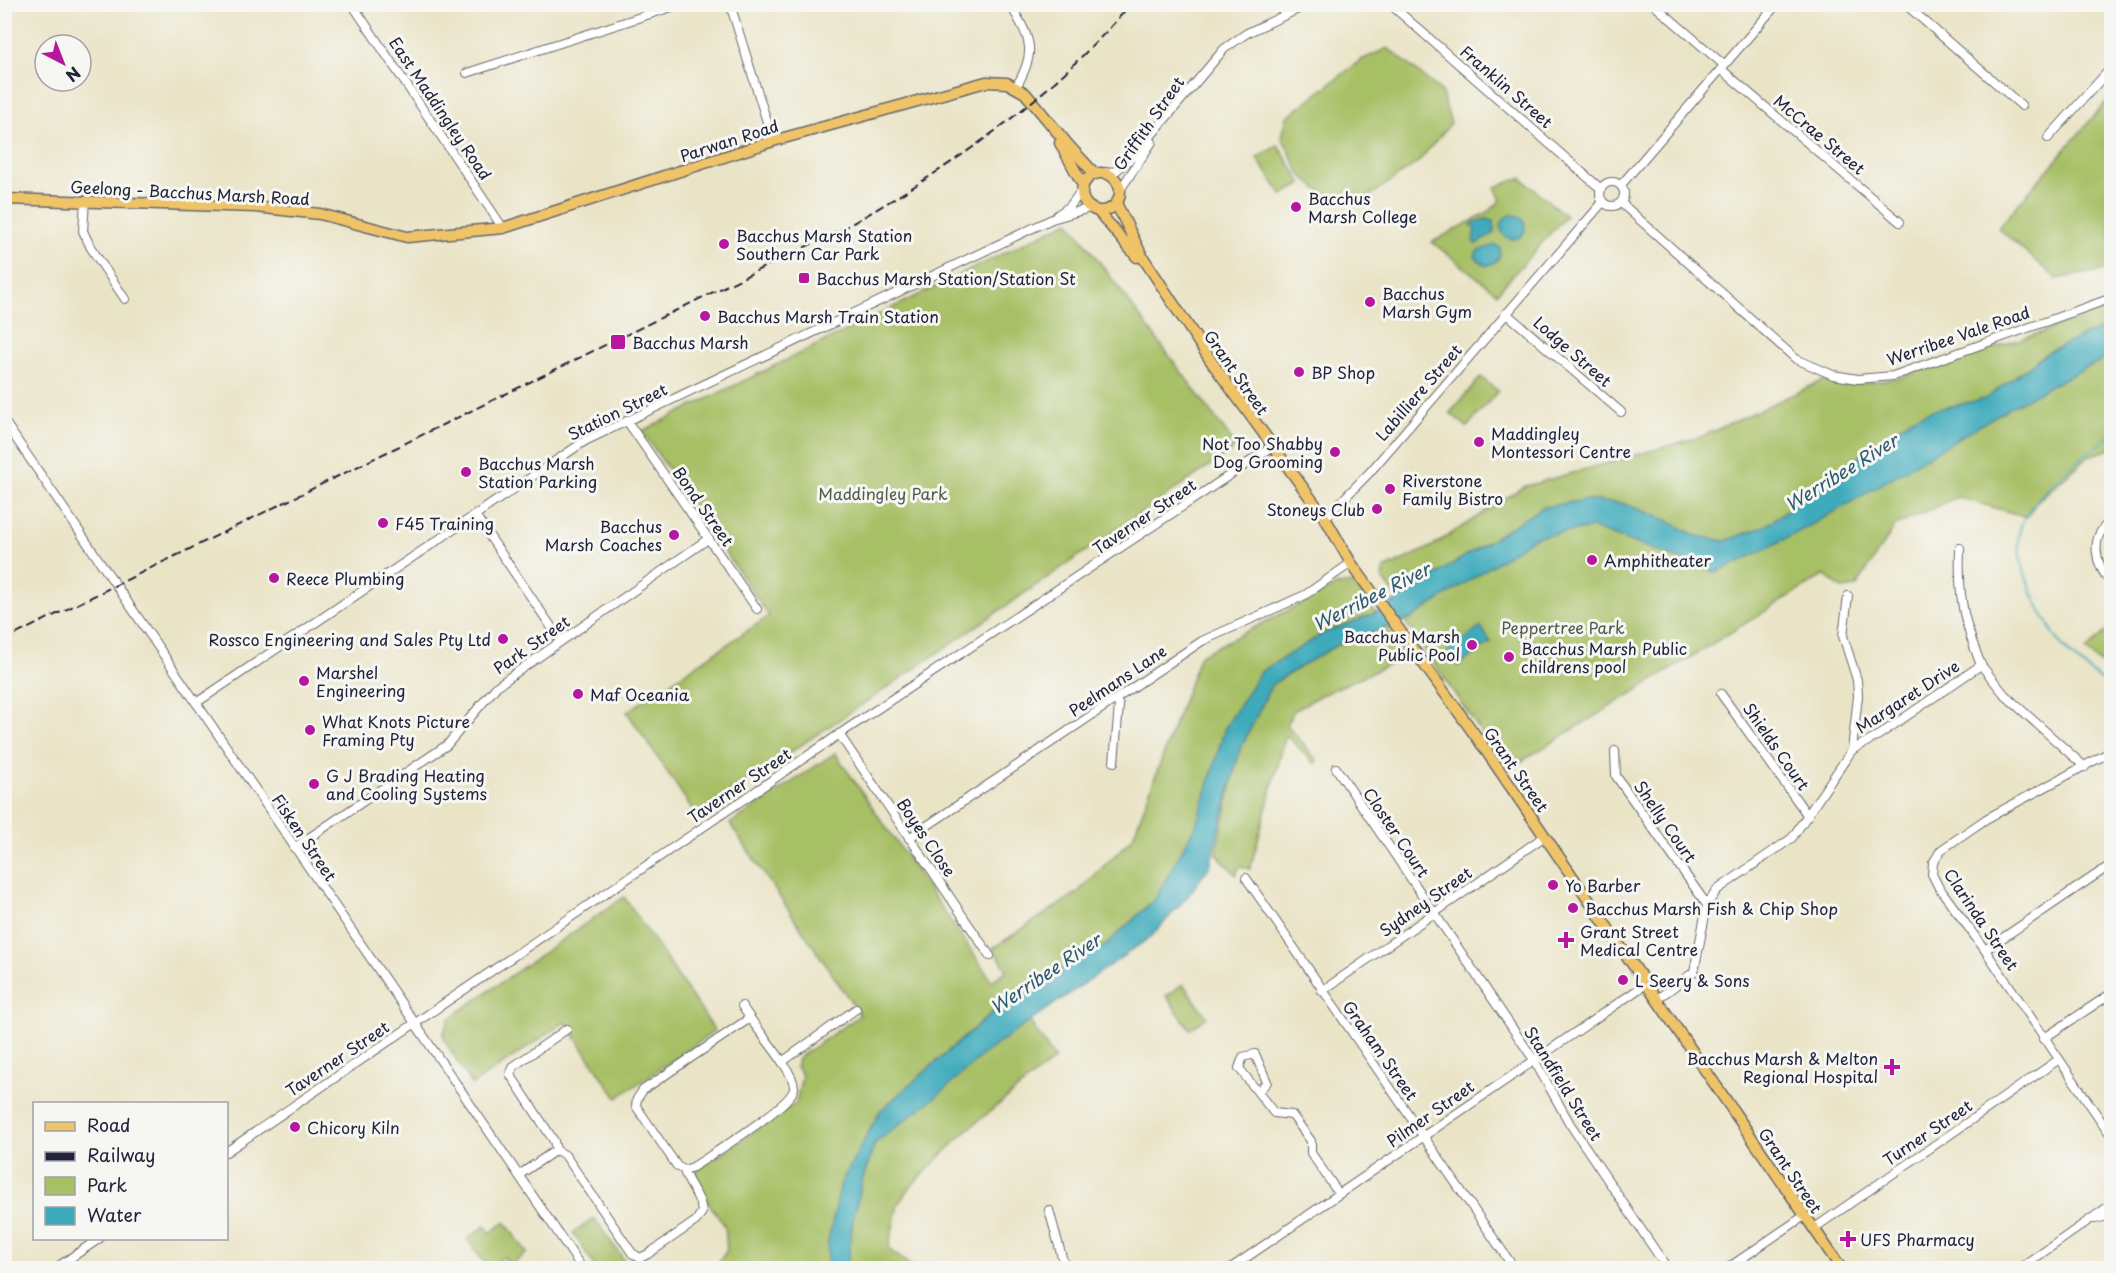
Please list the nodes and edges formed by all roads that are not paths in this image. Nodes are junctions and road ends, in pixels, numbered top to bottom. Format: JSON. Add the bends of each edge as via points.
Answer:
{"nodes":[{"id":1,"x":352,"y":4,"type":"edge"},
{"id":2,"x":681,"y":4,"type":"edge"},
{"id":3,"x":729,"y":4,"type":"edge"},
{"id":4,"x":1010,"y":4,"type":"edge"},
{"id":5,"x":1309,"y":4,"type":"edge"},
{"id":6,"x":1653,"y":4,"type":"edge"},
{"id":7,"x":1777,"y":4,"type":"edge"},
{"id":8,"x":1905,"y":4,"type":"edge"},
{"id":9,"x":1391,"y":5,"type":"edge"},
{"id":10,"x":1723,"y":67,"type":"junction"},
{"id":11,"x":2112,"y":67,"type":"edge"},
{"id":12,"x":467,"y":73,"type":"dead end"},
{"id":13,"x":1202,"y":74,"type":"junction"},
{"id":14,"x":1016,"y":87,"type":"junction"},
{"id":15,"x":2022,"y":106,"type":"dead end"},
{"id":16,"x":1046,"y":119,"type":"junction"},
{"id":17,"x":2048,"y":138,"type":"dead end"},
{"id":18,"x":773,"y":141,"type":"junction"},
{"id":19,"x":1098,"y":173,"type":"junction"},
{"id":20,"x":1621,"y":185,"type":"junction"},
{"id":21,"x":1082,"y":187,"type":"junction"},
{"id":22,"x":1601,"y":189,"type":"junction"},
{"id":23,"x":1120,"y":190,"type":"junction"},
{"id":24,"x":4,"y":200,"type":"edge"},
{"id":25,"x":85,"y":201,"type":"junction"},
{"id":26,"x":1603,"y":202,"type":"junction"},
{"id":27,"x":1116,"y":203,"type":"junction"},
{"id":28,"x":1621,"y":203,"type":"junction"},
{"id":29,"x":1094,"y":209,"type":"junction"},
{"id":30,"x":1052,"y":219,"type":"junction"},
{"id":31,"x":1900,"y":222,"type":"dead end"},
{"id":32,"x":503,"y":228,"type":"junction"},
{"id":33,"x":406,"y":237,"type":"joint"},
{"id":34,"x":1164,"y":290,"type":"junction"},
{"id":35,"x":2112,"y":298,"type":"edge"},
{"id":36,"x":126,"y":299,"type":"dead end"},
{"id":37,"x":1506,"y":313,"type":"junction"},
{"id":38,"x":1621,"y":412,"type":"dead end"},
{"id":39,"x":4,"y":421,"type":"edge"},
{"id":40,"x":627,"y":421,"type":"junction"},
{"id":41,"x":1272,"y":447,"type":"junction"},
{"id":42,"x":475,"y":515,"type":"junction"},
{"id":43,"x":1325,"y":518,"type":"junction"},
{"id":44,"x":2112,"y":520,"type":"edge"},
{"id":45,"x":708,"y":539,"type":"junction"},
{"id":46,"x":1960,"y":548,"type":"dead end"},
{"id":47,"x":1351,"y":563,"type":"junction"},
{"id":48,"x":2112,"y":584,"type":"edge"},
{"id":49,"x":1848,"y":596,"type":"dead end"},
{"id":50,"x":756,"y":609,"type":"dead end"},
{"id":51,"x":561,"y":641,"type":"junction"},
{"id":52,"x":1981,"y":665,"type":"junction"},
{"id":53,"x":1721,"y":694,"type":"dead end"},
{"id":54,"x":1116,"y":699,"type":"junction"},
{"id":55,"x":196,"y":703,"type":"junction"},
{"id":56,"x":839,"y":734,"type":"junction"},
{"id":57,"x":1852,"y":750,"type":"junction"},
{"id":58,"x":1615,"y":751,"type":"dead end"},
{"id":59,"x":2112,"y":751,"type":"edge"},
{"id":60,"x":1114,"y":762,"type":"dead end"},
{"id":61,"x":2085,"y":766,"type":"junction"},
{"id":62,"x":1336,"y":768,"type":"dead end"},
{"id":63,"x":1808,"y":816,"type":"junction"},
{"id":64,"x":1545,"y":836,"type":"junction"},
{"id":65,"x":909,"y":838,"type":"junction"},
{"id":66,"x":294,"y":848,"type":"junction"},
{"id":67,"x":2112,"y":864,"type":"edge"},
{"id":68,"x":1246,"y":878,"type":"dead end"},
{"id":69,"x":1707,"y":905,"type":"junction"},
{"id":70,"x":1434,"y":913,"type":"junction"},
{"id":71,"x":1985,"y":950,"type":"junction"},
{"id":72,"x":990,"y":956,"type":"dead end"},
{"id":73,"x":1646,"y":984,"type":"junction"},
{"id":74,"x":1322,"y":991,"type":"junction"},
{"id":75,"x":2112,"y":993,"type":"edge"},
{"id":76,"x":1657,"y":999,"type":"junction"},
{"id":77,"x":742,"y":1006,"type":"dead end"},
{"id":78,"x":856,"y":1009,"type":"dead end"},
{"id":79,"x":750,"y":1018,"type":"junction"},
{"id":80,"x":414,"y":1023,"type":"junction"},
{"id":81,"x":567,"y":1029,"type":"dead end"},
{"id":82,"x":2043,"y":1039,"type":"junction"},
{"id":83,"x":1534,"y":1060,"type":"junction"},
{"id":84,"x":2058,"y":1060,"type":"junction"},
{"id":85,"x":782,"y":1062,"type":"junction"},
{"id":86,"x":1258,"y":1092,"type":"dead end"},
{"id":87,"x":1422,"y":1137,"type":"junction"},
{"id":88,"x":2112,"y":1137,"type":"edge"},
{"id":89,"x":556,"y":1150,"type":"junction"},
{"id":90,"x":228,"y":1151,"type":"edge"},
{"id":91,"x":684,"y":1170,"type":"junction"},
{"id":92,"x":519,"y":1175,"type":"junction"},
{"id":93,"x":1339,"y":1194,"type":"junction"},
{"id":94,"x":2112,"y":1204,"type":"edge"},
{"id":95,"x":1049,"y":1210,"type":"dead end"},
{"id":96,"x":2112,"y":1215,"type":"edge"},
{"id":97,"x":1804,"y":1216,"type":"junction"},
{"id":98,"x":2089,"y":1220,"type":"junction"},
{"id":99,"x":1813,"y":1229,"type":"junction"},
{"id":100,"x":99,"y":1240,"type":"edge"},
{"id":101,"x":56,"y":1269,"type":"edge"},
{"id":102,"x":582,"y":1269,"type":"edge"},
{"id":103,"x":1065,"y":1269,"type":"edge"},
{"id":104,"x":1231,"y":1269,"type":"edge"},
{"id":105,"x":1514,"y":1269,"type":"edge"},
{"id":106,"x":1667,"y":1269,"type":"edge"},
{"id":107,"x":1728,"y":1269,"type":"edge"},
{"id":108,"x":1841,"y":1269,"type":"edge"},
{"id":109,"x":2021,"y":1269,"type":"edge"}],
"edges":[{"from":1,"to":32,"type":"street","name":"East Maddingley Road"},
{"from":2,"to":12,"type":"street"},
{"from":3,"to":18,"type":"street"},
{"from":4,"to":14,"type":"street","via":[[1031,48]]},
{"from":5,"to":13,"type":"street","name":"Griffith Street","via":[[1246,33],[1224,49]]},
{"from":6,"to":10,"type":"street","name":"McCrae Street"},
{"from":7,"to":10,"type":"street"},
{"from":8,"to":15,"type":"street"},
{"from":9,"to":22,"type":"street","name":"Franklin Street"},
{"from":10,"to":20,"type":"street"},
{"from":10,"to":31,"type":"street","name":"McCrae Street"},
{"from":11,"to":17,"type":"street"},
{"from":13,"to":19,"type":"street","name":"Griffith Street","via":[[1134,156],[1116,171]]},
{"from":13,"to":23,"type":"street","name":"Griffith Street"},
{"from":14,"to":16,"type":"main road","via":[[1029,96]]},
{"from":14,"to":18,"type":"main road","name":"Parwan Road","via":[[974,83]]},
{"from":16,"to":19,"type":"main road"},
{"from":16,"to":21,"type":"main road"},
{"from":18,"to":32,"type":"main road","name":"Parwan Road"},
{"from":19,"to":21,"type":"main road"},
{"from":19,"to":23,"type":"main road","via":[[1115,179]]},
{"from":20,"to":22,"type":"street","via":[[1612,182]]},
{"from":20,"to":28,"type":"street"},
{"from":21,"to":29,"type":"main road","via":[[1084,200]]},
{"from":21,"to":30,"type":"street","name":"Station Street","via":[[1070,206]]},
{"from":22,"to":26,"type":"street"},
{"from":23,"to":27,"type":"main road"},
{"from":24,"to":25,"type":"main road","name":"Geelong - Bacchus Marsh Road"},
{"from":25,"to":33,"type":"main road","name":"Geelong - Bacchus Marsh Road","via":[[255,207],[320,214]]},
{"from":25,"to":36,"type":"street","via":[[83,231]]},
{"from":26,"to":28,"type":"street","via":[[1611,206]]},
{"from":26,"to":37,"type":"street","name":"Labilliere Street"},
{"from":27,"to":29,"type":"main road","via":[[1109,209]]},
{"from":27,"to":34,"type":"main road","name":"Grant Street"},
{"from":28,"to":35,"type":"street","name":"Werribee Vale Road","via":[[1796,359],[1833,375],[1858,379],[1893,376]]},
{"from":29,"to":30,"type":"street","name":"Station Street"},
{"from":29,"to":34,"type":"main road","name":"Grant Street"},
{"from":30,"to":40,"type":"street","name":"Station Street"},
{"from":32,"to":33,"type":"main road","name":"Parwan Road"},
{"from":34,"to":41,"type":"main road","name":"Grant Street"},
{"from":37,"to":38,"type":"street","name":"Lodge Street"},
{"from":37,"to":43,"type":"street","name":"Labilliere Street","via":[[1370,472]]},
{"from":39,"to":55,"type":"street","name":"Fisken Street"},
{"from":40,"to":42,"type":"street","name":"Station Street","via":[[585,441]]},
{"from":40,"to":45,"type":"street","name":"Bond Street"},
{"from":41,"to":43,"type":"main road","name":"Grant Street"},
{"from":41,"to":56,"type":"street","name":"Taverner Street"},
{"from":42,"to":51,"type":"street"},
{"from":42,"to":55,"type":"street","name":"Station Street"},
{"from":43,"to":47,"type":"main road","name":"Grant Street"},
{"from":44,"to":48,"type":"street","via":[[2100,533],[2096,546],[2102,571]]},
{"from":45,"to":50,"type":"street","name":"Bond Street"},
{"from":45,"to":51,"type":"street","name":"Park Street"},
{"from":46,"to":52,"type":"street","via":[[1958,590],[1967,631]]},
{"from":47,"to":54,"type":"street","name":"Peelmans Lane","via":[[1305,595],[1202,641]]},
{"from":47,"to":64,"type":"main road","name":"Grant Street"},
{"from":49,"to":57,"type":"street","via":[[1843,636],[1858,696]]},
{"from":51,"to":66,"type":"street","name":"Park Street","via":[[497,686],[447,745]]},
{"from":52,"to":57,"type":"street","name":"Margaret Drive"},
{"from":52,"to":61,"type":"street","name":"Margaret Drive","via":[[2005,695]]},
{"from":53,"to":63,"type":"street","name":"Shields Court"},
{"from":54,"to":60,"type":"street","via":[[1119,706]]},
{"from":54,"to":65,"type":"street","name":"Peelmans Lane"},
{"from":55,"to":66,"type":"street","name":"Fisken Street"},
{"from":56,"to":65,"type":"street","name":"Boyes Close"},
{"from":56,"to":80,"type":"street","name":"Taverner Street"},
{"from":57,"to":63,"type":"street","name":"Margaret Drive"},
{"from":58,"to":69,"type":"street","name":"Shelly Court","via":[[1616,776]]},
{"from":59,"to":61,"type":"street","name":"Clarinda Street"},
{"from":61,"to":71,"type":"street","name":"Clarinda Street","via":[[1986,819],[1936,856],[1932,874],[1938,886]]},
{"from":62,"to":70,"type":"street","name":"Closter Court"},
{"from":63,"to":69,"type":"street","name":"Margaret Drive","via":[[1792,838],[1717,890]]},
{"from":64,"to":70,"type":"street","name":"Sydney Street"},
{"from":64,"to":73,"type":"main road","name":"Grant Street"},
{"from":65,"to":72,"type":"street","name":"Boyes Close"},
{"from":66,"to":80,"type":"street","name":"Fisken Street"},
{"from":67,"to":71,"type":"street"},
{"from":68,"to":74,"type":"street","name":"Graham Street"},
{"from":69,"to":76,"type":"street","via":[[1694,972]]},
{"from":70,"to":74,"type":"street","name":"Sydney Street"},
{"from":70,"to":83,"type":"street","name":"Standfield Street"},
{"from":71,"to":82,"type":"street","name":"Clarinda Street"},
{"from":73,"to":76,"type":"main road","name":"Grant Street"},
{"from":73,"to":83,"type":"street","name":"Pilmer Street"},
{"from":74,"to":87,"type":"street","name":"Graham Street"},
{"from":75,"to":82,"type":"street"},
{"from":76,"to":97,"type":"main road","name":"Grant Street"},
{"from":77,"to":79,"type":"street"},
{"from":78,"to":85,"type":"street"},
{"from":79,"to":85,"type":"street"},
{"from":79,"to":91,"type":"street","via":[[643,1090],[637,1099],[636,1106],[677,1166]]},
{"from":80,"to":90,"type":"street","name":"Taverner Street"},
{"from":80,"to":92,"type":"street","name":"Fisken Street"},
{"from":81,"to":89,"type":"street","via":[[514,1066],[510,1074]]},
{"from":82,"to":84,"type":"street","name":"Clarinda Street"},
{"from":83,"to":87,"type":"street","name":"Pilmer Street"},
{"from":83,"to":106,"type":"street","name":"Standfield Street","via":[[1570,1125]]},
{"from":84,"to":88,"type":"street","name":"Clarinda Street"},
{"from":84,"to":99,"type":"street","name":"Turner Street"},
{"from":85,"to":91,"type":"street","via":[[794,1087],[784,1104]]},
{"from":86,"to":93,"type":"street","via":[[1274,1113],[1292,1115],[1311,1141],[1311,1153]]},
{"from":87,"to":93,"type":"street","name":"Pilmer Street"},
{"from":87,"to":105,"type":"street","name":"Graham Street"},
{"from":89,"to":91,"type":"street","via":[[564,1155],[632,1253],[640,1258],[696,1221],[702,1212],[701,1202]]},
{"from":89,"to":92,"type":"street"},
{"from":92,"to":102,"type":"street","name":"Fisken Street"},
{"from":93,"to":104,"type":"street","name":"Pilmer Street"},
{"from":94,"to":98,"type":"street"},
{"from":95,"to":103,"type":"street"},
{"from":96,"to":98,"type":"street"},
{"from":97,"to":99,"type":"main road","name":"Grant Street"},
{"from":97,"to":107,"type":"street"},
{"from":98,"to":109,"type":"street"},
{"from":99,"to":108,"type":"main road","name":"Grant Street"},
{"from":100,"to":101,"type":"street"}]}
